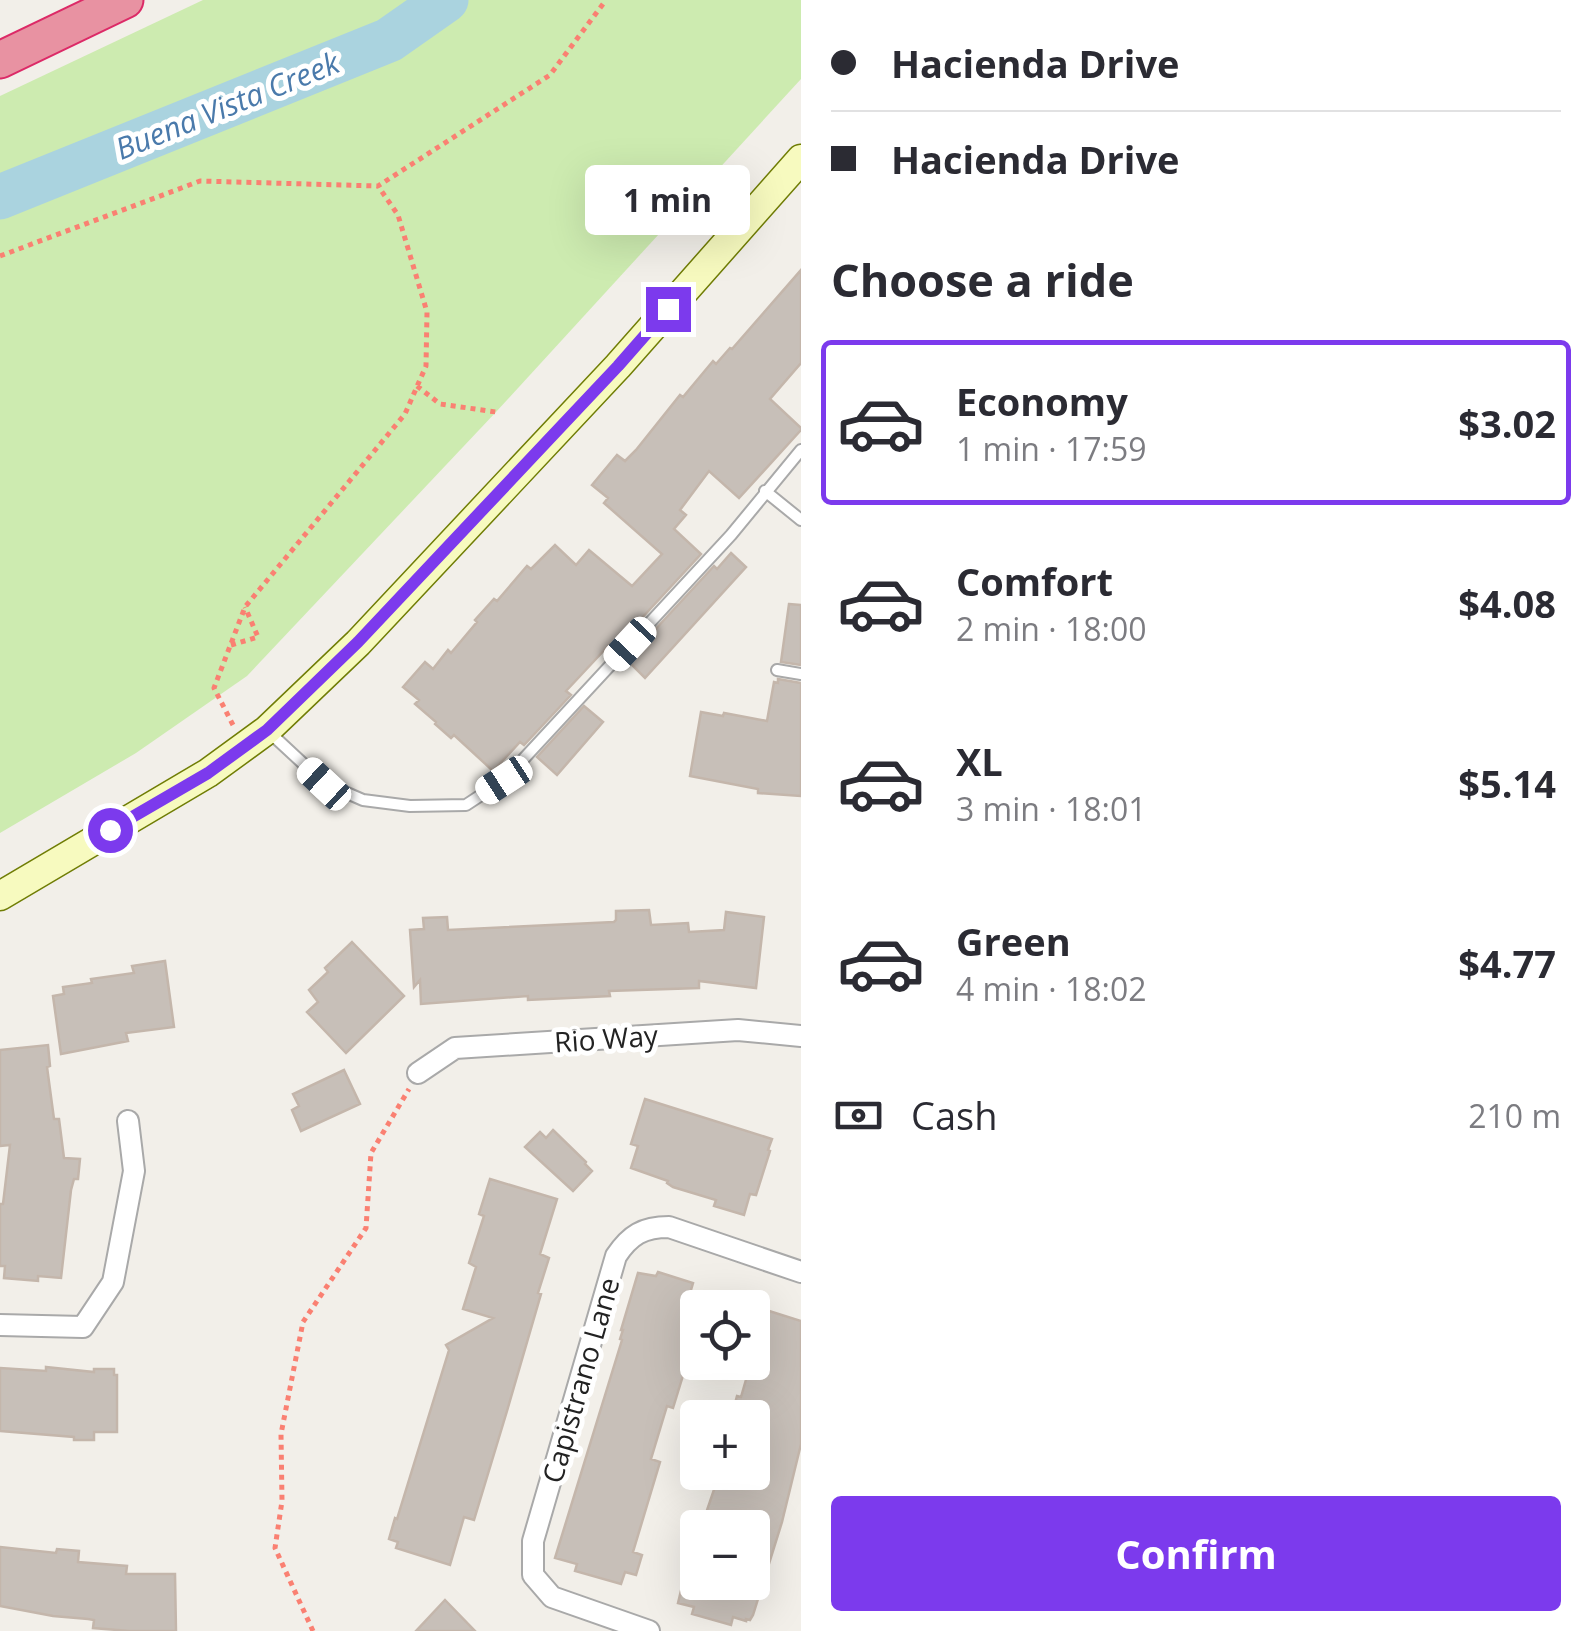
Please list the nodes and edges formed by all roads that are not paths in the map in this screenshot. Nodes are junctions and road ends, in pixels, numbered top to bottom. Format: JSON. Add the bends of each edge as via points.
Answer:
{"nodes":[{"id":1,"x":125,"y":0,"type":"edge"},
{"id":2,"x":0,"y":60,"type":"edge"},
{"id":3,"x":801,"y":158,"type":"edge"},
{"id":4,"x":801,"y":450,"type":"edge"},
{"id":5,"x":765,"y":490,"type":"junction"},
{"id":6,"x":801,"y":520,"type":"edge"},
{"id":7,"x":777,"y":670,"type":"dead end"},
{"id":8,"x":801,"y":674,"type":"edge"},
{"id":9,"x":256,"y":738,"type":"junction"},
{"id":10,"x":0,"y":896,"type":"edge"},
{"id":11,"x":801,"y":1036,"type":"edge"},
{"id":12,"x":418,"y":1073,"type":"road end"},
{"id":13,"x":128,"y":1120,"type":"dead end"},
{"id":14,"x":801,"y":1272,"type":"edge"},
{"id":15,"x":0,"y":1325,"type":"edge"},
{"id":16,"x":649,"y":1631,"type":"edge"}],
"edges":[{"from":1,"to":2,"type":"highway"},
{"from":3,"to":9,"type":"main road","via":[[358,642]]},
{"from":4,"to":5,"type":"lane"},
{"from":5,"to":6,"type":"lane"},
{"from":5,"to":9,"type":"lane","via":[[504,780],[466,805],[363,800],[324,784]]},
{"from":7,"to":8,"type":"lane"},
{"from":9,"to":10,"type":"main road"},
{"from":11,"to":12,"type":"street","name":"Rio Way","via":[[738,1030],[455,1048]]},
{"from":13,"to":15,"type":"street","via":[[134,1171],[112,1282],[82,1326]]},
{"from":14,"to":16,"type":"street","name":"Capistrano Lane","via":[[669,1227],[626,1240],[616,1256],[533,1541],[533,1574],[552,1596]]}]}
